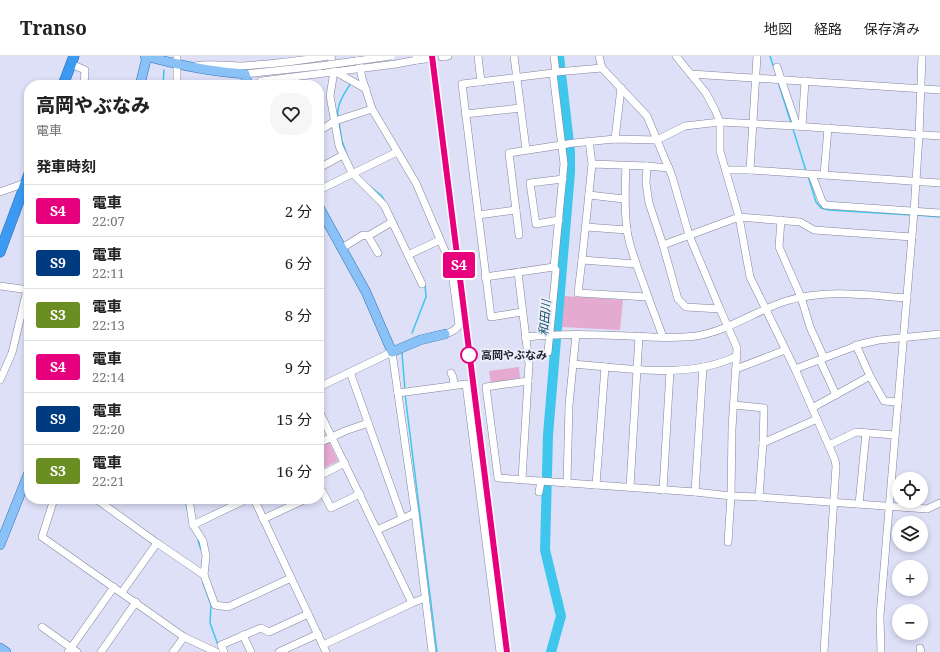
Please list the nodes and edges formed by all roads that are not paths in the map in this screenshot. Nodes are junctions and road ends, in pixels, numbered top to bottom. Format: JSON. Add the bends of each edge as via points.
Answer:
{"nodes":[{"id":1,"x":146,"y":56,"type":"edge"},
{"id":2,"x":330,"y":56,"type":"edge"},
{"id":3,"x":358,"y":56,"type":"edge"},
{"id":4,"x":394,"y":56,"type":"edge"},
{"id":5,"x":478,"y":56,"type":"edge"},
{"id":6,"x":514,"y":56,"type":"edge"},
{"id":7,"x":554,"y":56,"type":"edge"},
{"id":8,"x":599,"y":56,"type":"edge"},
{"id":9,"x":676,"y":56,"type":"edge"},
{"id":10,"x":757,"y":56,"type":"edge"},
{"id":11,"x":922,"y":56,"type":"edge"},
{"id":12,"x":416,"y":58,"type":"edge"},
{"id":13,"x":426,"y":59,"type":"dead end"},
{"id":14,"x":73,"y":60,"type":"edge"},
{"id":15,"x":177,"y":60,"type":"edge"},
{"id":16,"x":396,"y":64,"type":"junction"},
{"id":17,"x":188,"y":67,"type":"junction"},
{"id":18,"x":777,"y":67,"type":"dead end"},
{"id":19,"x":602,"y":68,"type":"junction"},
{"id":20,"x":361,"y":69,"type":"junction"},
{"id":21,"x":334,"y":71,"type":"junction"},
{"id":22,"x":555,"y":72,"type":"junction"},
{"id":23,"x":245,"y":74,"type":"junction"},
{"id":24,"x":691,"y":74,"type":"junction"},
{"id":25,"x":518,"y":77,"type":"junction"},
{"id":26,"x":756,"y":77,"type":"junction"},
{"id":27,"x":778,"y":79,"type":"junction"},
{"id":28,"x":65,"y":80,"type":"edge"},
{"id":29,"x":84,"y":80,"type":"edge"},
{"id":30,"x":141,"y":80,"type":"edge"},
{"id":31,"x":177,"y":80,"type":"edge"},
{"id":32,"x":247,"y":80,"type":"edge"},
{"id":33,"x":268,"y":80,"type":"edge"},
{"id":34,"x":805,"y":81,"type":"junction"},
{"id":35,"x":481,"y":82,"type":"junction"},
{"id":36,"x":621,"y":88,"type":"junction"},
{"id":37,"x":921,"y":88,"type":"junction"},
{"id":38,"x":366,"y":89,"type":"junction"},
{"id":39,"x":940,"y":90,"type":"edge"},
{"id":40,"x":521,"y":108,"type":"junction"},
{"id":41,"x":372,"y":109,"type":"junction"},
{"id":42,"x":465,"y":114,"type":"junction"},
{"id":43,"x":338,"y":120,"type":"junction"},
{"id":44,"x":720,"y":122,"type":"junction"},
{"id":45,"x":753,"y":124,"type":"junction"},
{"id":46,"x":796,"y":126,"type":"junction"},
{"id":47,"x":324,"y":127,"type":"edge"},
{"id":48,"x":828,"y":128,"type":"junction"},
{"id":49,"x":919,"y":135,"type":"junction"},
{"id":50,"x":940,"y":136,"type":"edge"},
{"id":51,"x":615,"y":139,"type":"junction"},
{"id":52,"x":657,"y":140,"type":"junction"},
{"id":53,"x":589,"y":142,"type":"junction"},
{"id":54,"x":564,"y":145,"type":"junction"},
{"id":55,"x":526,"y":149,"type":"junction"},
{"id":56,"x":397,"y":152,"type":"junction"},
{"id":57,"x":343,"y":155,"type":"junction"},
{"id":58,"x":592,"y":164,"type":"junction"},
{"id":59,"x":324,"y":165,"type":"edge"},
{"id":60,"x":626,"y":165,"type":"junction"},
{"id":61,"x":647,"y":166,"type":"junction"},
{"id":62,"x":669,"y":168,"type":"junction"},
{"id":63,"x":726,"y":170,"type":"junction"},
{"id":64,"x":750,"y":170,"type":"junction"},
{"id":65,"x":352,"y":173,"type":"junction"},
{"id":66,"x":812,"y":175,"type":"junction"},
{"id":67,"x":824,"y":175,"type":"junction"},
{"id":68,"x":563,"y":179,"type":"junction"},
{"id":69,"x":24,"y":181,"type":"edge"},
{"id":70,"x":915,"y":182,"type":"junction"},
{"id":71,"x":940,"y":183,"type":"edge"},
{"id":72,"x":324,"y":187,"type":"edge"},
{"id":73,"x":24,"y":189,"type":"edge"},
{"id":74,"x":0,"y":192,"type":"edge"},
{"id":75,"x":589,"y":195,"type":"junction"},
{"id":76,"x":624,"y":199,"type":"junction"},
{"id":77,"x":516,"y":210,"type":"junction"},
{"id":78,"x":914,"y":214,"type":"junction"},
{"id":79,"x":940,"y":214,"type":"edge"},
{"id":80,"x":478,"y":215,"type":"junction"},
{"id":81,"x":324,"y":216,"type":"edge"},
{"id":82,"x":739,"y":217,"type":"junction"},
{"id":83,"x":559,"y":220,"type":"junction"},
{"id":84,"x":781,"y":220,"type":"junction"},
{"id":85,"x":392,"y":222,"type":"junction"},
{"id":86,"x":586,"y":226,"type":"junction"},
{"id":87,"x":627,"y":230,"type":"junction"},
{"id":88,"x":519,"y":235,"type":"dead end"},
{"id":89,"x":689,"y":235,"type":"junction"},
{"id":90,"x":368,"y":236,"type":"junction"},
{"id":91,"x":912,"y":237,"type":"junction"},
{"id":92,"x":440,"y":240,"type":"junction"},
{"id":93,"x":663,"y":245,"type":"junction"},
{"id":94,"x":342,"y":248,"type":"junction"},
{"id":95,"x":0,"y":252,"type":"edge"},
{"id":96,"x":378,"y":253,"type":"dead end"},
{"id":97,"x":408,"y":255,"type":"junction"},
{"id":98,"x":582,"y":260,"type":"junction"},
{"id":99,"x":636,"y":264,"type":"junction"},
{"id":100,"x":554,"y":267,"type":"junction"},
{"id":101,"x":518,"y":272,"type":"junction"},
{"id":102,"x":485,"y":277,"type":"junction"},
{"id":103,"x":422,"y":284,"type":"dead end"},
{"id":104,"x":0,"y":286,"type":"edge"},
{"id":105,"x":24,"y":289,"type":"edge"},
{"id":106,"x":648,"y":297,"type":"junction"},
{"id":107,"x":801,"y":297,"type":"junction"},
{"id":108,"x":907,"y":298,"type":"junction"},
{"id":109,"x":24,"y":306,"type":"edge"},
{"id":110,"x":720,"y":309,"type":"junction"},
{"id":111,"x":765,"y":309,"type":"junction"},
{"id":112,"x":522,"y":312,"type":"junction"},
{"id":113,"x":727,"y":327,"type":"junction"},
{"id":114,"x":445,"y":334,"type":"joint"},
{"id":115,"x":576,"y":334,"type":"junction"},
{"id":116,"x":940,"y":334,"type":"edge"},
{"id":117,"x":550,"y":335,"type":"junction"},
{"id":118,"x":639,"y":336,"type":"junction"},
{"id":119,"x":525,"y":337,"type":"junction"},
{"id":120,"x":663,"y":337,"type":"junction"},
{"id":121,"x":903,"y":338,"type":"junction"},
{"id":122,"x":856,"y":346,"type":"junction"},
{"id":123,"x":785,"y":350,"type":"junction"},
{"id":124,"x":392,"y":352,"type":"junction"},
{"id":125,"x":548,"y":352,"type":"dead end"},
{"id":126,"x":737,"y":356,"type":"junction"},
{"id":127,"x":822,"y":359,"type":"junction"},
{"id":128,"x":573,"y":364,"type":"junction"},
{"id":129,"x":605,"y":367,"type":"junction"},
{"id":130,"x":703,"y":367,"type":"junction"},
{"id":131,"x":637,"y":369,"type":"junction"},
{"id":132,"x":736,"y":369,"type":"junction"},
{"id":133,"x":795,"y":369,"type":"junction"},
{"id":134,"x":670,"y":371,"type":"junction"},
{"id":135,"x":350,"y":372,"type":"junction"},
{"id":136,"x":451,"y":373,"type":"dead end"},
{"id":137,"x":870,"y":376,"type":"junction"},
{"id":138,"x":0,"y":380,"type":"edge"},
{"id":139,"x":528,"y":381,"type":"junction"},
{"id":140,"x":324,"y":385,"type":"edge"},
{"id":141,"x":454,"y":386,"type":"junction"},
{"id":142,"x":403,"y":392,"type":"junction"},
{"id":143,"x":836,"y":395,"type":"junction"},
{"id":144,"x":898,"y":402,"type":"junction"},
{"id":145,"x":734,"y":405,"type":"junction"},
{"id":146,"x":812,"y":408,"type":"junction"},
{"id":147,"x":817,"y":419,"type":"junction"},
{"id":148,"x":324,"y":421,"type":"edge"},
{"id":149,"x":368,"y":423,"type":"junction"},
{"id":150,"x":866,"y":433,"type":"junction"},
{"id":151,"x":896,"y":435,"type":"junction"},
{"id":152,"x":332,"y":437,"type":"junction"},
{"id":153,"x":324,"y":441,"type":"edge"},
{"id":154,"x":763,"y":443,"type":"junction"},
{"id":155,"x":829,"y":445,"type":"junction"},
{"id":156,"x":345,"y":463,"type":"junction"},
{"id":157,"x":324,"y":474,"type":"edge"},
{"id":158,"x":522,"y":479,"type":"junction"},
{"id":159,"x":541,"y":481,"type":"junction"},
{"id":160,"x":567,"y":483,"type":"junction"},
{"id":161,"x":24,"y":485,"type":"edge"},
{"id":162,"x":596,"y":485,"type":"junction"},
{"id":163,"x":630,"y":487,"type":"junction"},
{"id":164,"x":663,"y":490,"type":"junction"},
{"id":165,"x":540,"y":492,"type":"dead end"},
{"id":166,"x":695,"y":492,"type":"junction"},
{"id":167,"x":360,"y":494,"type":"junction"},
{"id":168,"x":731,"y":496,"type":"junction"},
{"id":169,"x":324,"y":497,"type":"edge"},
{"id":170,"x":759,"y":497,"type":"junction"},
{"id":171,"x":833,"y":502,"type":"junction"},
{"id":172,"x":940,"y":503,"type":"edge"},
{"id":173,"x":52,"y":504,"type":"edge"},
{"id":174,"x":104,"y":504,"type":"edge"},
{"id":175,"x":190,"y":504,"type":"edge"},
{"id":176,"x":237,"y":504,"type":"edge"},
{"id":177,"x":256,"y":504,"type":"edge"},
{"id":178,"x":295,"y":504,"type":"edge"},
{"id":179,"x":859,"y":504,"type":"junction"},
{"id":180,"x":890,"y":507,"type":"junction"},
{"id":181,"x":415,"y":513,"type":"junction"},
{"id":182,"x":402,"y":518,"type":"junction"},
{"id":183,"x":263,"y":519,"type":"junction"},
{"id":184,"x":193,"y":525,"type":"junction"},
{"id":185,"x":378,"y":530,"type":"junction"},
{"id":186,"x":728,"y":542,"type":"dead end"},
{"id":187,"x":157,"y":543,"type":"junction"},
{"id":188,"x":0,"y":545,"type":"edge"},
{"id":189,"x":202,"y":573,"type":"junction"},
{"id":190,"x":291,"y":578,"type":"junction"},
{"id":191,"x":114,"y":587,"type":"junction"},
{"id":192,"x":122,"y":592,"type":"junction"},
{"id":193,"x":425,"y":598,"type":"junction"},
{"id":194,"x":136,"y":602,"type":"junction"},
{"id":195,"x":412,"y":603,"type":"junction"},
{"id":196,"x":308,"y":614,"type":"junction"},
{"id":197,"x":42,"y":627,"type":"dead end"},
{"id":198,"x":318,"y":634,"type":"junction"},
{"id":199,"x":243,"y":635,"type":"junction"},
{"id":200,"x":184,"y":636,"type":"junction"},
{"id":201,"x":0,"y":648,"type":"edge"},
{"id":202,"x":325,"y":649,"type":"edge"},
{"id":203,"x":72,"y":651,"type":"edge"},
{"id":204,"x":6,"y":652,"type":"edge"},
{"id":205,"x":101,"y":652,"type":"edge"},
{"id":206,"x":173,"y":652,"type":"edge"},
{"id":207,"x":215,"y":652,"type":"edge"},
{"id":208,"x":224,"y":652,"type":"edge"},
{"id":209,"x":251,"y":652,"type":"edge"},
{"id":210,"x":279,"y":652,"type":"edge"},
{"id":211,"x":432,"y":652,"type":"edge"},
{"id":212,"x":500,"y":652,"type":"edge"},
{"id":213,"x":824,"y":652,"type":"edge"},
{"id":214,"x":881,"y":652,"type":"edge"}],
"edges":[{"from":1,"to":15,"type":"main road"},
{"from":1,"to":30,"type":"main road"},
{"from":2,"to":17,"type":"street","via":[[240,66]]},
{"from":2,"to":21,"type":"street"},
{"from":3,"to":20,"type":"street"},
{"from":4,"to":16,"type":"street"},
{"from":4,"to":23,"type":"street","bridge":true},
{"from":5,"to":35,"type":"street"},
{"from":6,"to":25,"type":"street"},
{"from":7,"to":22,"type":"street"},
{"from":8,"to":19,"type":"street"},
{"from":9,"to":24,"type":"street"},
{"from":10,"to":26,"type":"street"},
{"from":11,"to":37,"type":"street"},
{"from":12,"to":13,"type":"street"},
{"from":12,"to":16,"type":"street"},
{"from":14,"to":28,"type":"highway"},
{"from":14,"to":29,"type":"street","via":[[85,70]]},
{"from":15,"to":17,"type":"main road"},
{"from":15,"to":31,"type":"street"},
{"from":16,"to":20,"type":"street"},
{"from":17,"to":23,"type":"main road"},
{"from":18,"to":27,"type":"street"},
{"from":19,"to":22,"type":"street"},
{"from":19,"to":36,"type":"street"},
{"from":20,"to":21,"type":"street"},
{"from":20,"to":38,"type":"street"},
{"from":21,"to":33,"type":"street"},
{"from":21,"to":38,"type":"street"},
{"from":21,"to":43,"type":"street","via":[[330,96]]},
{"from":22,"to":25,"type":"street"},
{"from":22,"to":54,"type":"street"},
{"from":23,"to":32,"type":"main road"},
{"from":24,"to":26,"type":"street"},
{"from":24,"to":44,"type":"street","via":[[706,92]]},
{"from":25,"to":35,"type":"street"},
{"from":25,"to":40,"type":"street"},
{"from":26,"to":27,"type":"street"},
{"from":26,"to":45,"type":"street"},
{"from":27,"to":34,"type":"street"},
{"from":27,"to":46,"type":"street"},
{"from":34,"to":37,"type":"street"},
{"from":34,"to":46,"type":"street"},
{"from":35,"to":42,"type":"street","via":[[462,84]]},
{"from":36,"to":51,"type":"street"},
{"from":36,"to":52,"type":"street","via":[[647,116]]},
{"from":37,"to":39,"type":"street"},
{"from":37,"to":49,"type":"street"},
{"from":38,"to":41,"type":"street"},
{"from":40,"to":42,"type":"street"},
{"from":40,"to":55,"type":"street"},
{"from":41,"to":43,"type":"street"},
{"from":41,"to":56,"type":"street"},
{"from":42,"to":80,"type":"street"},
{"from":43,"to":47,"type":"street"},
{"from":43,"to":57,"type":"street","via":[[339,146]]},
{"from":44,"to":45,"type":"street"},
{"from":44,"to":52,"type":"street","via":[[685,126]]},
{"from":44,"to":63,"type":"street","via":[[720,151]]},
{"from":45,"to":46,"type":"street"},
{"from":45,"to":64,"type":"street"},
{"from":46,"to":48,"type":"street"},
{"from":48,"to":49,"type":"street"},
{"from":48,"to":67,"type":"street"},
{"from":49,"to":50,"type":"street"},
{"from":49,"to":70,"type":"street"},
{"from":51,"to":52,"type":"street"},
{"from":51,"to":53,"type":"street"},
{"from":52,"to":62,"type":"street"},
{"from":53,"to":54,"type":"street"},
{"from":53,"to":58,"type":"street"},
{"from":54,"to":55,"type":"street"},
{"from":54,"to":68,"type":"street"},
{"from":55,"to":77,"type":"street","via":[[509,153]]},
{"from":56,"to":65,"type":"street"},
{"from":56,"to":92,"type":"street","via":[[416,183]]},
{"from":57,"to":59,"type":"street"},
{"from":57,"to":65,"type":"street"},
{"from":58,"to":60,"type":"street"},
{"from":58,"to":75,"type":"street"},
{"from":60,"to":61,"type":"street"},
{"from":60,"to":76,"type":"street"},
{"from":61,"to":62,"type":"street"},
{"from":61,"to":93,"type":"street","via":[[649,203]]},
{"from":62,"to":89,"type":"street"},
{"from":63,"to":64,"type":"street"},
{"from":63,"to":82,"type":"street"},
{"from":64,"to":66,"type":"street"},
{"from":65,"to":72,"type":"street"},
{"from":65,"to":85,"type":"street","via":[[384,205]]},
{"from":66,"to":67,"type":"street"},
{"from":66,"to":78,"type":"street","via":[[825,205]]},
{"from":67,"to":70,"type":"street"},
{"from":68,"to":83,"type":"street"},
{"from":68,"to":83,"type":"street","via":[[530,184],[536,224]]},
{"from":69,"to":74,"type":"street"},
{"from":70,"to":71,"type":"street"},
{"from":70,"to":78,"type":"street"},
{"from":73,"to":95,"type":"highway"},
{"from":75,"to":76,"type":"street"},
{"from":75,"to":86,"type":"street"},
{"from":76,"to":87,"type":"street"},
{"from":77,"to":80,"type":"street"},
{"from":77,"to":88,"type":"street"},
{"from":78,"to":79,"type":"street"},
{"from":78,"to":91,"type":"street"},
{"from":80,"to":102,"type":"street"},
{"from":81,"to":94,"type":"main road"},
{"from":82,"to":84,"type":"street"},
{"from":82,"to":89,"type":"street"},
{"from":82,"to":111,"type":"street","via":[[750,277]]},
{"from":83,"to":100,"type":"street"},
{"from":84,"to":91,"type":"street","via":[[800,222],[814,230]]},
{"from":84,"to":107,"type":"street","via":[[778,247]]},
{"from":85,"to":90,"type":"street"},
{"from":85,"to":97,"type":"street"},
{"from":86,"to":87,"type":"street"},
{"from":86,"to":98,"type":"street"},
{"from":87,"to":99,"type":"street"},
{"from":89,"to":93,"type":"street"},
{"from":89,"to":110,"type":"street"},
{"from":90,"to":94,"type":"street","via":[[363,235]]},
{"from":90,"to":96,"type":"street"},
{"from":91,"to":108,"type":"street"},
{"from":92,"to":97,"type":"street"},
{"from":92,"to":114,"type":"street","via":[[451,265],[459,320],[456,329]]},
{"from":93,"to":110,"type":"street","via":[[678,299],[686,307]]},
{"from":94,"to":124,"type":"main road","via":[[366,292]]},
{"from":97,"to":103,"type":"street"},
{"from":98,"to":99,"type":"street"},
{"from":98,"to":106,"type":"street","via":[[578,293]]},
{"from":99,"to":106,"type":"street"},
{"from":100,"to":101,"type":"street"},
{"from":100,"to":117,"type":"street","via":[[556,270]]},
{"from":101,"to":102,"type":"street"},
{"from":101,"to":112,"type":"street"},
{"from":102,"to":112,"type":"street","via":[[491,317]]},
{"from":104,"to":105,"type":"street"},
{"from":106,"to":120,"type":"street"},
{"from":107,"to":108,"type":"street","via":[[829,293]]},
{"from":107,"to":111,"type":"street"},
{"from":107,"to":127,"type":"street"},
{"from":108,"to":121,"type":"street"},
{"from":109,"to":138,"type":"street","via":[[12,353]]},
{"from":110,"to":113,"type":"street"},
{"from":111,"to":113,"type":"street"},
{"from":111,"to":123,"type":"street"},
{"from":112,"to":119,"type":"street"},
{"from":113,"to":120,"type":"street","via":[[695,336]]},
{"from":113,"to":126,"type":"street","via":[[737,348]]},
{"from":114,"to":124,"type":"main road","via":[[420,340]]},
{"from":115,"to":117,"type":"street"},
{"from":115,"to":118,"type":"street"},
{"from":115,"to":128,"type":"street"},
{"from":116,"to":121,"type":"street"},
{"from":117,"to":119,"type":"street"},
{"from":117,"to":125,"type":"street"},
{"from":118,"to":120,"type":"street"},
{"from":118,"to":131,"type":"street"},
{"from":119,"to":139,"type":"street","via":[[529,364]]},
{"from":121,"to":122,"type":"street","via":[[879,340]]},
{"from":121,"to":144,"type":"street"},
{"from":122,"to":127,"type":"street"},
{"from":122,"to":137,"type":"street"},
{"from":123,"to":132,"type":"street"},
{"from":123,"to":133,"type":"street"},
{"from":124,"to":135,"type":"street"},
{"from":124,"to":142,"type":"street"},
{"from":126,"to":130,"type":"street"},
{"from":126,"to":132,"type":"street"},
{"from":127,"to":133,"type":"street"},
{"from":127,"to":143,"type":"street"},
{"from":128,"to":129,"type":"street"},
{"from":128,"to":160,"type":"street"},
{"from":129,"to":131,"type":"street"},
{"from":129,"to":162,"type":"street"},
{"from":130,"to":134,"type":"street"},
{"from":130,"to":166,"type":"street"},
{"from":131,"to":134,"type":"street"},
{"from":131,"to":163,"type":"street"},
{"from":132,"to":145,"type":"street"},
{"from":133,"to":146,"type":"street"},
{"from":134,"to":164,"type":"street"},
{"from":135,"to":140,"type":"street"},
{"from":135,"to":149,"type":"street"},
{"from":136,"to":141,"type":"street"},
{"from":137,"to":143,"type":"street"},
{"from":137,"to":144,"type":"street","via":[[884,401]]},
{"from":139,"to":158,"type":"street"},
{"from":139,"to":158,"type":"street","via":[[486,387],[498,478]]},
{"from":141,"to":142,"type":"street"},
{"from":141,"to":212,"type":"street","via":[[466,384]]},
{"from":142,"to":181,"type":"street"},
{"from":143,"to":146,"type":"street"},
{"from":144,"to":151,"type":"street"},
{"from":145,"to":154,"type":"street","via":[[764,408]]},
{"from":145,"to":168,"type":"street"},
{"from":146,"to":147,"type":"street"},
{"from":147,"to":154,"type":"street"},
{"from":147,"to":155,"type":"street"},
{"from":148,"to":152,"type":"street"},
{"from":149,"to":152,"type":"street"},
{"from":149,"to":182,"type":"street"},
{"from":150,"to":151,"type":"street"},
{"from":150,"to":155,"type":"street","via":[[856,432]]},
{"from":150,"to":179,"type":"street"},
{"from":151,"to":180,"type":"street"},
{"from":152,"to":153,"type":"street"},
{"from":152,"to":156,"type":"street"},
{"from":154,"to":170,"type":"street"},
{"from":155,"to":171,"type":"street","via":[[836,466]]},
{"from":156,"to":157,"type":"street"},
{"from":156,"to":167,"type":"street"},
{"from":158,"to":159,"type":"street"},
{"from":159,"to":160,"type":"street"},
{"from":159,"to":165,"type":"street"},
{"from":160,"to":162,"type":"street"},
{"from":161,"to":188,"type":"main road"},
{"from":162,"to":163,"type":"street"},
{"from":163,"to":164,"type":"street"},
{"from":164,"to":166,"type":"street"},
{"from":166,"to":168,"type":"street"},
{"from":167,"to":169,"type":"street","via":[[331,508]]},
{"from":167,"to":185,"type":"street"},
{"from":168,"to":170,"type":"street"},
{"from":168,"to":186,"type":"street"},
{"from":170,"to":171,"type":"street"},
{"from":171,"to":179,"type":"street"},
{"from":171,"to":213,"type":"street"},
{"from":172,"to":180,"type":"street","via":[[927,509]]},
{"from":173,"to":191,"type":"street","via":[[42,536]]},
{"from":174,"to":187,"type":"street"},
{"from":175,"to":184,"type":"street"},
{"from":176,"to":184,"type":"street"},
{"from":177,"to":183,"type":"street"},
{"from":178,"to":183,"type":"street"},
{"from":179,"to":180,"type":"street"},
{"from":180,"to":214,"type":"street","via":[[880,616]]},
{"from":181,"to":182,"type":"street"},
{"from":181,"to":193,"type":"street"},
{"from":182,"to":185,"type":"street"},
{"from":183,"to":190,"type":"street"},
{"from":184,"to":189,"type":"street","via":[[203,541],[206,556]]},
{"from":185,"to":195,"type":"street"},
{"from":187,"to":189,"type":"street"},
{"from":187,"to":192,"type":"street"},
{"from":189,"to":190,"type":"street","via":[[215,605],[228,607]]},
{"from":190,"to":196,"type":"street"},
{"from":191,"to":192,"type":"street"},
{"from":191,"to":203,"type":"street"},
{"from":192,"to":194,"type":"street"},
{"from":193,"to":195,"type":"street"},
{"from":193,"to":211,"type":"street"},
{"from":194,"to":200,"type":"street"},
{"from":194,"to":205,"type":"street"},
{"from":195,"to":202,"type":"street"},
{"from":196,"to":198,"type":"street"},
{"from":196,"to":199,"type":"street","via":[[270,632],[261,628]]},
{"from":197,"to":203,"type":"street"},
{"from":198,"to":202,"type":"street"},
{"from":198,"to":210,"type":"street"},
{"from":199,"to":208,"type":"street","via":[[221,645]]},
{"from":199,"to":209,"type":"street"},
{"from":200,"to":206,"type":"street"},
{"from":200,"to":207,"type":"street"},
{"from":201,"to":204,"type":"main road"}]}
